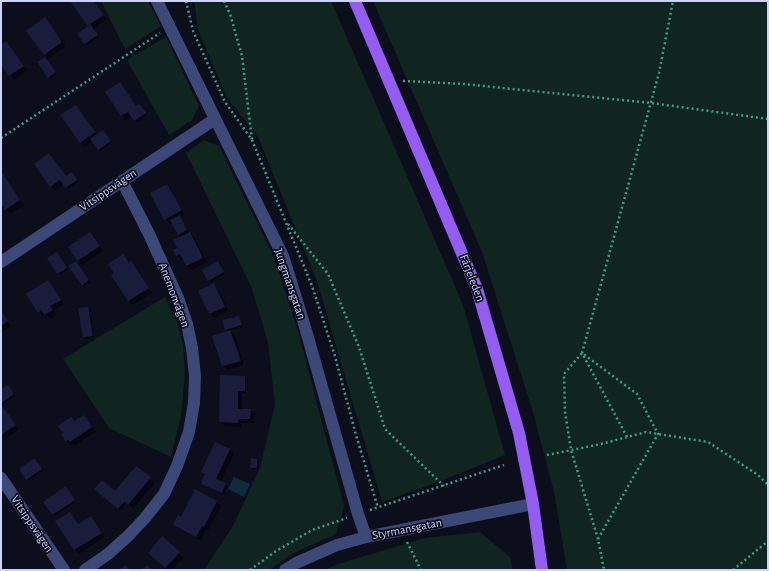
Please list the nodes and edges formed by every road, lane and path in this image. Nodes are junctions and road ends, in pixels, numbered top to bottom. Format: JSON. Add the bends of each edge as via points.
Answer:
{"nodes":[{"id":1,"x":157,"y":1,"type":"edge"},
{"id":2,"x":224,"y":1,"type":"edge"},
{"id":3,"x":355,"y":1,"type":"edge"},
{"id":4,"x":673,"y":1,"type":"edge"},
{"id":5,"x":170,"y":26,"type":"junction"},
{"id":6,"x":389,"y":80,"type":"junction"},
{"id":7,"x":651,"y":103,"type":"junction"},
{"id":8,"x":215,"y":119,"type":"junction"},
{"id":9,"x":768,"y":119,"type":"edge"},
{"id":10,"x":1,"y":138,"type":"edge"},
{"id":11,"x":252,"y":140,"type":"dead end"},
{"id":12,"x":122,"y":181,"type":"junction"},
{"id":13,"x":286,"y":222,"type":"dead end"},
{"id":14,"x":1,"y":262,"type":"edge"},
{"id":15,"x":582,"y":353,"type":"junction"},
{"id":16,"x":658,"y":434,"type":"junction"},
{"id":17,"x":627,"y":437,"type":"junction"},
{"id":18,"x":571,"y":450,"type":"junction"},
{"id":19,"x":547,"y":455,"type":"dead end"},
{"id":20,"x":504,"y":464,"type":"dead end"},
{"id":21,"x":1,"y":478,"type":"edge"},
{"id":22,"x":768,"y":485,"type":"edge"},
{"id":23,"x":444,"y":486,"type":"junction"},
{"id":24,"x":533,"y":504,"type":"junction"},
{"id":25,"x":358,"y":514,"type":"junction"},
{"id":26,"x":401,"y":530,"type":"junction"},
{"id":27,"x":366,"y":537,"type":"junction"},
{"id":28,"x":598,"y":539,"type":"junction"},
{"id":29,"x":768,"y":541,"type":"edge"},
{"id":30,"x":64,"y":570,"type":"edge"},
{"id":31,"x":85,"y":570,"type":"edge"},
{"id":32,"x":250,"y":570,"type":"edge"},
{"id":33,"x":285,"y":570,"type":"edge"},
{"id":34,"x":421,"y":570,"type":"edge"},
{"id":35,"x":542,"y":570,"type":"edge"},
{"id":36,"x":604,"y":570,"type":"edge"},
{"id":37,"x":733,"y":570,"type":"edge"}],
"edges":[{"from":1,"to":5,"type":"street","name":"Jungmansgatan"},
{"from":2,"to":11,"type":"path","via":[[242,56]]},
{"from":3,"to":6,"type":"main road","name":"Färjeleden"},
{"from":4,"to":7,"type":"path"},
{"from":5,"to":8,"type":"street","name":"Jungmansgatan"},
{"from":5,"to":10,"type":"path"},
{"from":6,"to":7,"type":"path","via":[[464,84]]},
{"from":6,"to":24,"type":"main road","name":"Färjeleden","via":[[477,289],[519,433]]},
{"from":7,"to":9,"type":"path"},
{"from":7,"to":15,"type":"path"},
{"from":8,"to":12,"type":"street","name":"Vitsippsvägen"},
{"from":8,"to":25,"type":"street","name":"Jungmansgatan","via":[[283,256]]},
{"from":12,"to":14,"type":"street","name":"Vitsippsvägen"},
{"from":12,"to":31,"type":"street","name":"Anemonvägen","via":[[178,298],[187,324],[195,376],[194,404],[189,432],[164,494],[128,536]]},
{"from":13,"to":23,"type":"path","via":[[328,274],[359,347],[385,429]]},
{"from":15,"to":16,"type":"path","via":[[637,394]]},
{"from":15,"to":17,"type":"path"},
{"from":15,"to":18,"type":"path","via":[[564,374],[565,412]]},
{"from":16,"to":17,"type":"path","via":[[646,432]]},
{"from":16,"to":22,"type":"path","via":[[708,442],[758,475]]},
{"from":16,"to":28,"type":"path"},
{"from":17,"to":18,"type":"path"},
{"from":18,"to":19,"type":"path"},
{"from":18,"to":28,"type":"path"},
{"from":20,"to":23,"type":"path"},
{"from":21,"to":30,"type":"street","name":"Vitsippsvägen"},
{"from":23,"to":25,"type":"path"},
{"from":24,"to":26,"type":"street","name":"Styrmansgatan"},
{"from":24,"to":35,"type":"main road","name":"Färjeleden"},
{"from":25,"to":27,"type":"street","name":"Jungmansgatan"},
{"from":25,"to":32,"type":"path","via":[[312,530]]},
{"from":26,"to":27,"type":"street","name":"Styrmansgatan"},
{"from":26,"to":34,"type":"path"},
{"from":27,"to":33,"type":"street","name":"Styrmansgatan","via":[[337,545]]},
{"from":28,"to":36,"type":"path"},
{"from":29,"to":37,"type":"path"}]}
